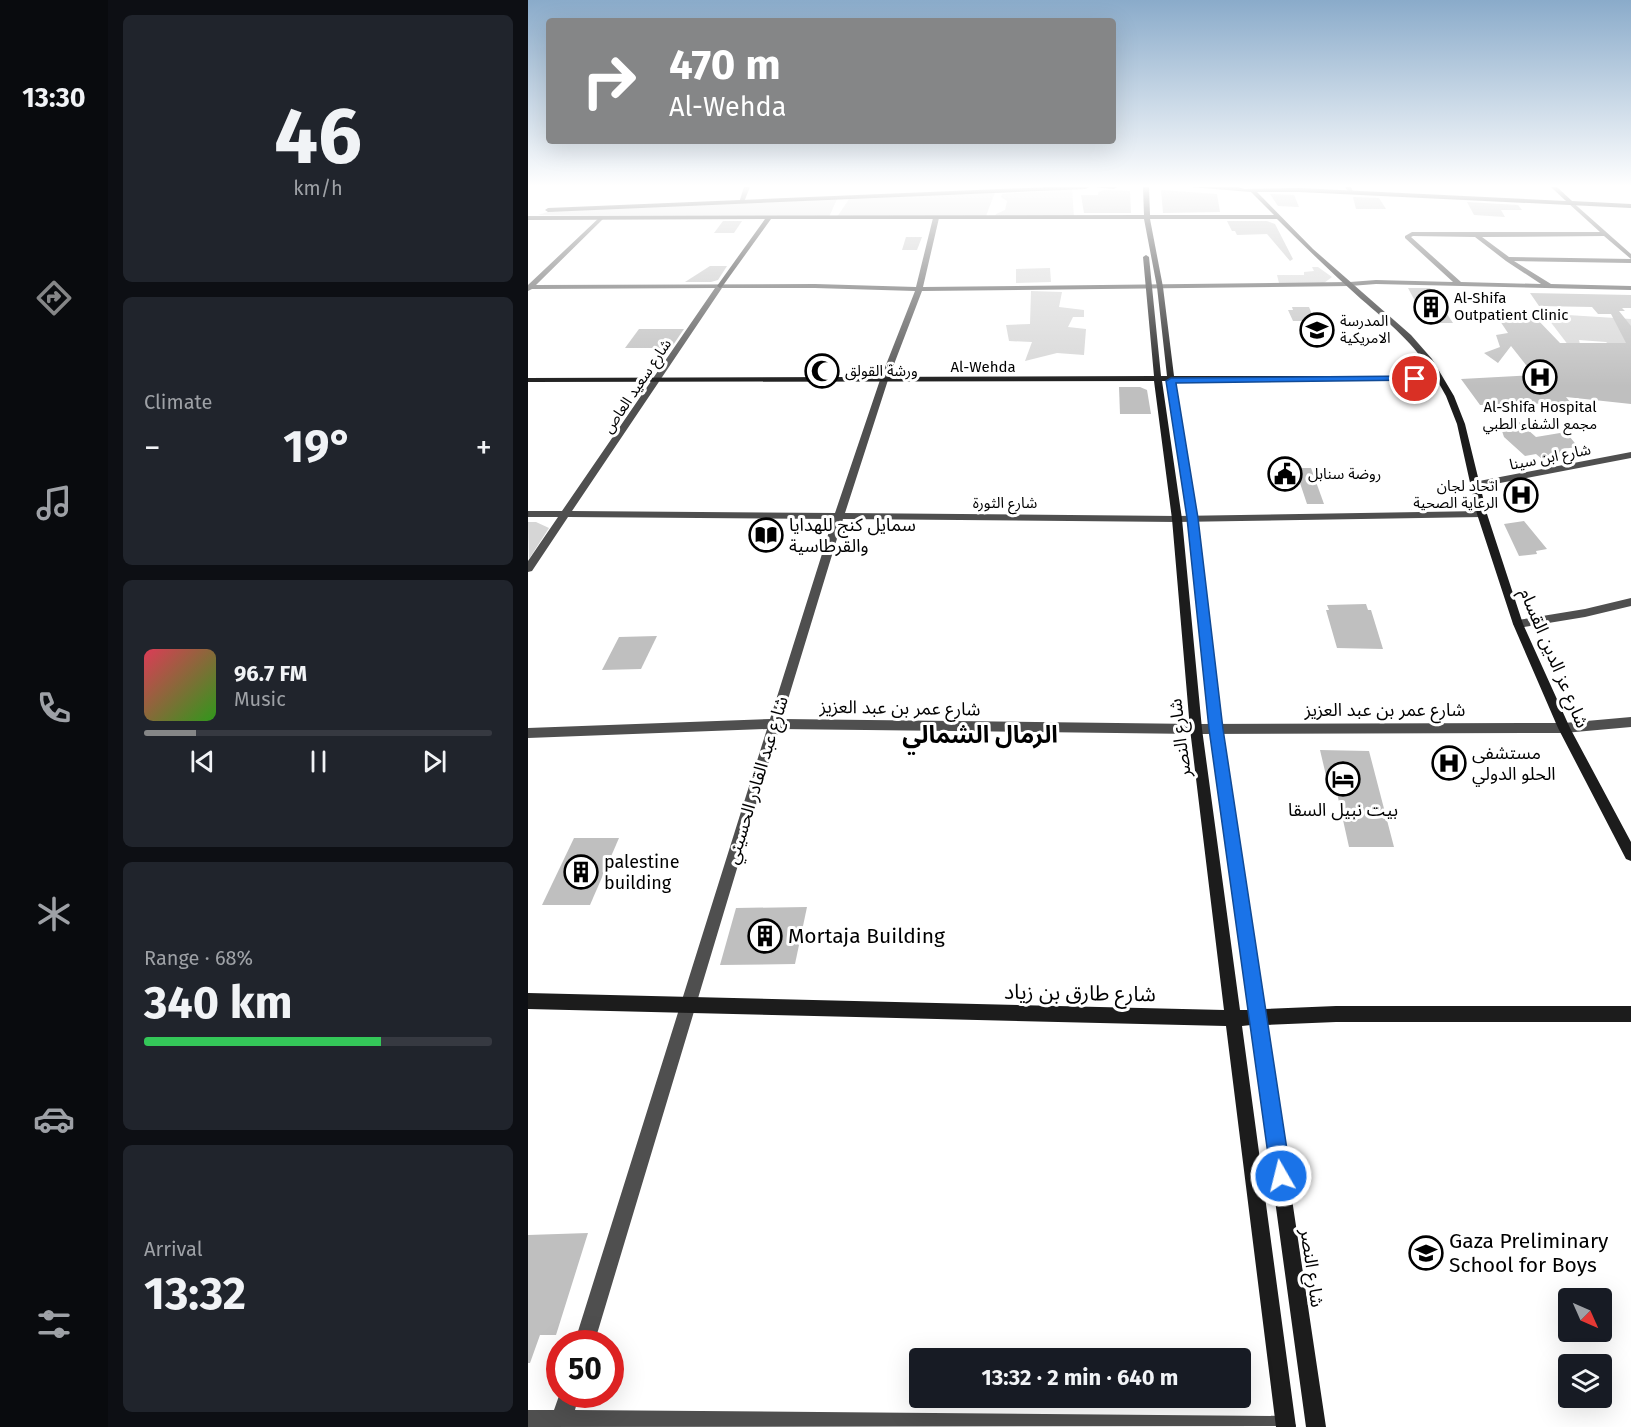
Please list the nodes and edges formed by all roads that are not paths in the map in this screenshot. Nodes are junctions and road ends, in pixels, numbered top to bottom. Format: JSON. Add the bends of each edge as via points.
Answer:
{"nodes":[{"id":1,"x":564,"y":254,"type":"edge"},
{"id":2,"x":743,"y":254,"type":"edge"},
{"id":3,"x":927,"y":254,"type":"edge"},
{"id":4,"x":1150,"y":254,"type":"edge"},
{"id":5,"x":1315,"y":254,"type":"edge"},
{"id":6,"x":1425,"y":254,"type":"edge"},
{"id":7,"x":1500,"y":254,"type":"edge"},
{"id":8,"x":1507,"y":259,"type":"junction"},
{"id":9,"x":1631,"y":259,"type":"edge"},
{"id":10,"x":1350,"y":284,"type":"junction"},
{"id":11,"x":1460,"y":285,"type":"junction"},
{"id":12,"x":720,"y":286,"type":"junction"},
{"id":13,"x":1155,"y":287,"type":"junction"},
{"id":14,"x":1550,"y":287,"type":"junction"},
{"id":15,"x":529,"y":288,"type":"edge"},
{"id":16,"x":1631,"y":288,"type":"edge"},
{"id":17,"x":919,"y":289,"type":"junction"},
{"id":18,"x":1438,"y":378,"type":"junction"},
{"id":19,"x":528,"y":380,"type":"edge"},
{"id":20,"x":884,"y":380,"type":"junction"},
{"id":21,"x":658,"y":381,"type":"junction"},
{"id":22,"x":1165,"y":381,"type":"junction"},
{"id":23,"x":1631,"y":455,"type":"edge"},
{"id":24,"x":1474,"y":485,"type":"junction"},
{"id":25,"x":567,"y":513,"type":"junction"},
{"id":26,"x":528,"y":514,"type":"edge"},
{"id":27,"x":1482,"y":514,"type":"junction"},
{"id":28,"x":839,"y":517,"type":"junction"},
{"id":29,"x":1193,"y":518,"type":"junction"},
{"id":30,"x":1177,"y":519,"type":"junction"},
{"id":31,"x":528,"y":569,"type":"edge"},
{"id":32,"x":1631,"y":602,"type":"edge"},
{"id":33,"x":1518,"y":624,"type":"junction"},
{"id":34,"x":1631,"y":722,"type":"edge"},
{"id":35,"x":774,"y":724,"type":"junction"},
{"id":36,"x":1564,"y":728,"type":"junction"},
{"id":37,"x":1196,"y":729,"type":"junction"},
{"id":38,"x":1216,"y":729,"type":"junction"},
{"id":39,"x":528,"y":733,"type":"edge"},
{"id":40,"x":1631,"y":855,"type":"edge"},
{"id":41,"x":528,"y":1001,"type":"edge"},
{"id":42,"x":687,"y":1004,"type":"junction"},
{"id":43,"x":1631,"y":1014,"type":"edge"},
{"id":44,"x":1259,"y":1017,"type":"junction"},
{"id":45,"x":1235,"y":1018,"type":"junction"},
{"id":46,"x":588,"y":1330,"type":"edge"},
{"id":47,"x":565,"y":1408,"type":"edge"},
{"id":48,"x":528,"y":1420,"type":"edge"},
{"id":49,"x":560,"y":1424,"type":"edge"},
{"id":50,"x":944,"y":1426,"type":"edge"},
{"id":51,"x":1286,"y":1427,"type":"edge"},
{"id":52,"x":1316,"y":1427,"type":"edge"}],
"edges":[{"from":1,"to":15,"type":"street"},
{"from":2,"to":12,"type":"main road","name":"شارع سعيد العاص"},
{"from":3,"to":17,"type":"street","name":"شارع عبد القادر الحسيني"},
{"from":4,"to":13,"type":"main road","name":"شارع النصر"},
{"from":5,"to":10,"type":"main road","name":"شارع عز الدين القسام"},
{"from":6,"to":11,"type":"street"},
{"from":7,"to":8,"type":"street"},
{"from":8,"to":9,"type":"street"},
{"from":8,"to":14,"type":"street"},
{"from":10,"to":11,"type":"street"},
{"from":10,"to":13,"type":"street"},
{"from":10,"to":18,"type":"main road","name":"شارع عز الدين القسام","via":[[1408,337]]},
{"from":11,"to":14,"type":"street"},
{"from":12,"to":15,"type":"street"},
{"from":12,"to":17,"type":"street"},
{"from":12,"to":21,"type":"street","name":"شارع سعيد العاص"},
{"from":13,"to":17,"type":"street"},
{"from":13,"to":22,"type":"main road","name":"شارع النصر"},
{"from":14,"to":16,"type":"street"},
{"from":17,"to":20,"type":"street","name":"شارع عبد القادر الحسيني"},
{"from":18,"to":22,"type":"main road","name":"Al-Wehda"},
{"from":18,"to":24,"type":"main road","name":"شارع عز الدين القسام","via":[[1457,410]]},
{"from":19,"to":21,"type":"main road","name":"Al-Wehda"},
{"from":20,"to":21,"type":"main road","name":"Al-Wehda"},
{"from":20,"to":22,"type":"main road","name":"Al-Wehda"},
{"from":20,"to":28,"type":"street","name":"شارع عبد القادر الحسيني"},
{"from":21,"to":25,"type":"street","name":"شارع سعيد العاص"},
{"from":22,"to":29,"type":"main road","name":"شارع النصر"},
{"from":22,"to":30,"type":"main road","name":"شارع النصر"},
{"from":23,"to":24,"type":"street","name":"شارع ابن سينا"},
{"from":24,"to":27,"type":"main road","name":"شارع عز الدين القسام"},
{"from":25,"to":26,"type":"street","name":"شارع الثورة"},
{"from":25,"to":28,"type":"street","name":"شارع الثورة"},
{"from":25,"to":31,"type":"street","name":"شارع سعيد العاص"},
{"from":27,"to":29,"type":"street","name":"شارع الثورة"},
{"from":27,"to":33,"type":"main road","name":"شارع عز الدين القسام"},
{"from":28,"to":30,"type":"street","name":"شارع الثورة"},
{"from":28,"to":35,"type":"street","name":"شارع عبد القادر الحسيني"},
{"from":29,"to":30,"type":"street","name":"شارع الثورة"},
{"from":29,"to":38,"type":"main road","name":"شارع النصر"},
{"from":30,"to":37,"type":"main road","name":"شارع النصر"},
{"from":32,"to":33,"type":"street"},
{"from":33,"to":36,"type":"main road","name":"شارع عز الدين القسام"},
{"from":34,"to":36,"type":"street","name":"شارع عمر بن عبد العزيز"},
{"from":35,"to":37,"type":"street","name":"شارع عمر بن عبد العزيز"},
{"from":35,"to":39,"type":"street","name":"شارع عمر بن عبد العزيز"},
{"from":35,"to":42,"type":"street","name":"شارع عبد القادر الحسيني"},
{"from":36,"to":38,"type":"street","name":"شارع عمر بن عبد العزيز"},
{"from":36,"to":40,"type":"main road","name":"شارع عز الدين القسام"},
{"from":37,"to":38,"type":"street","name":"شارع عمر بن عبد العزيز"},
{"from":37,"to":45,"type":"main road","name":"شارع النصر"},
{"from":38,"to":44,"type":"main road","name":"شارع النصر"},
{"from":41,"to":42,"type":"main road","name":"شارع طارق بن زياد"},
{"from":42,"to":45,"type":"main road","name":"شارع طارق بن زياد"},
{"from":42,"to":46,"type":"street","name":"شارع عبد القادر الحسيني"},
{"from":43,"to":44,"type":"main road","name":"شارع طارق بن زياد"},
{"from":44,"to":45,"type":"main road","name":"شارع طارق بن زياد"},
{"from":44,"to":52,"type":"main road","name":"شارع النصر"},
{"from":45,"to":51,"type":"main road","name":"شارع النصر"},
{"from":47,"to":49,"type":"street"},
{"from":48,"to":49,"type":"street"},
{"from":49,"to":50,"type":"street"},
{"from":50,"to":51,"type":"street"}]}
